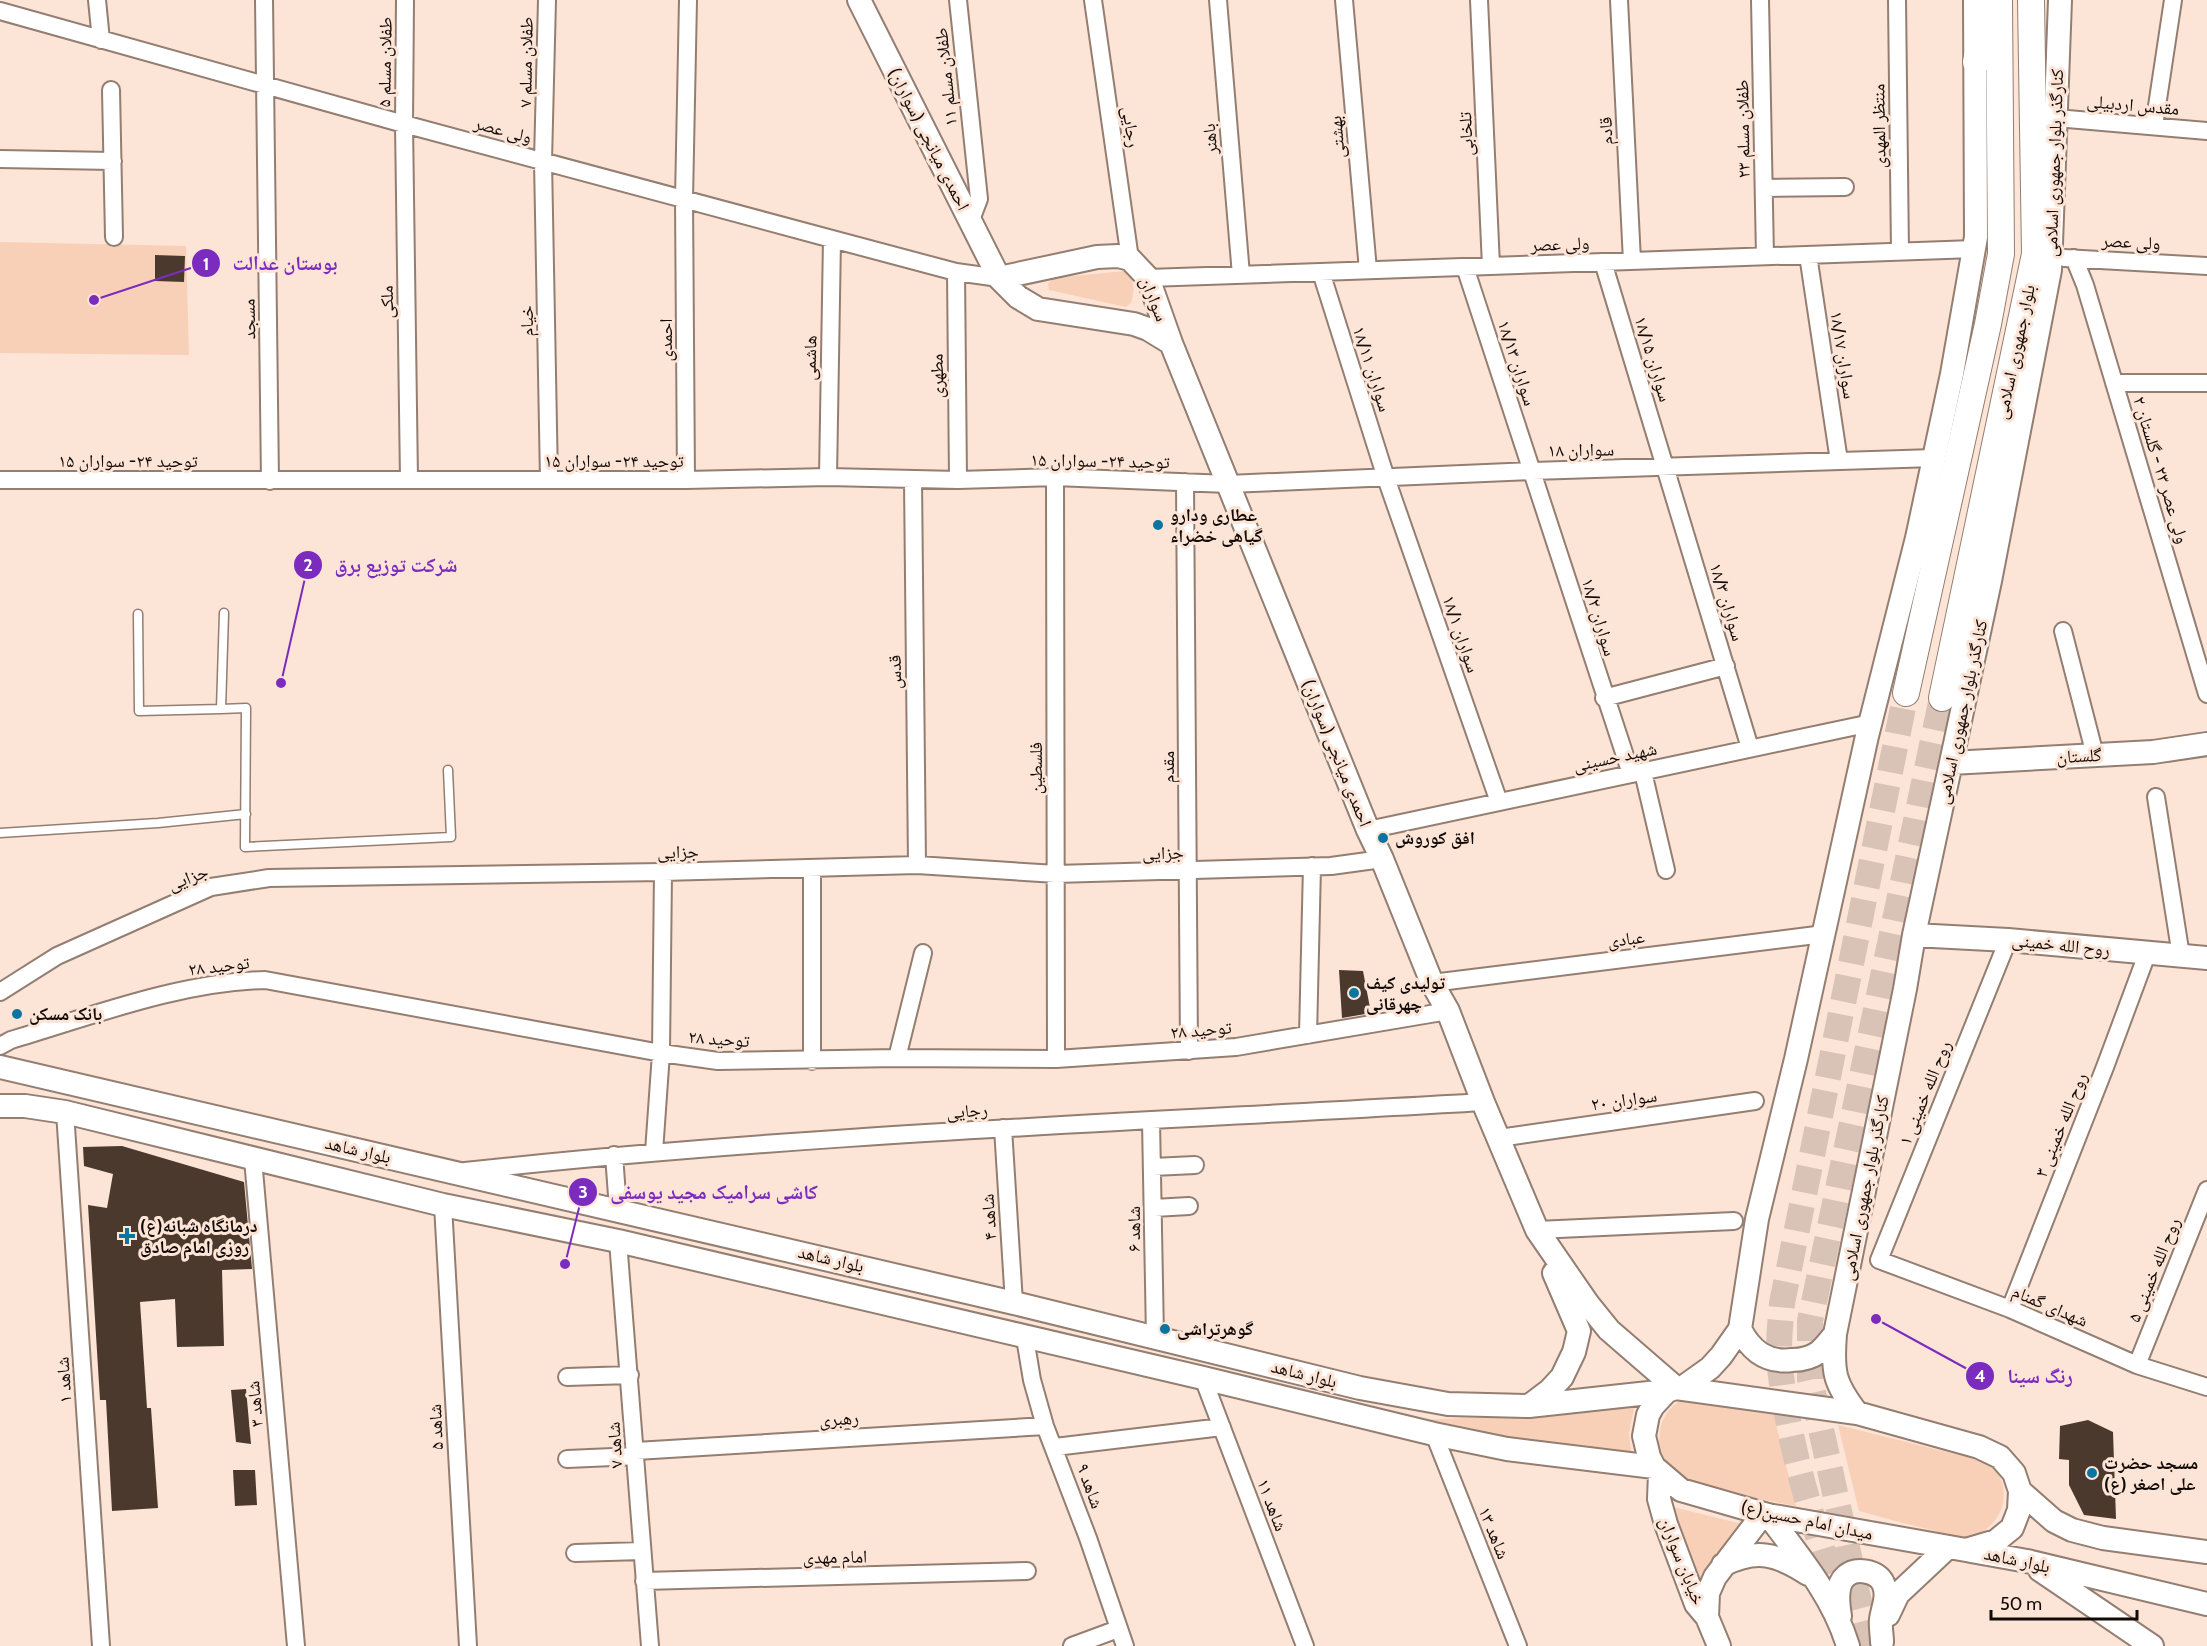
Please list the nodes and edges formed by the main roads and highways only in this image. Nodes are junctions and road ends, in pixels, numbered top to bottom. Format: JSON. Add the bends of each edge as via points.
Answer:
{"nodes":[{"id":1,"x":859,"y":0,"type":"edge"},
{"id":2,"x":1975,"y":0,"type":"edge"},
{"id":3,"x":1988,"y":0,"type":"edge"},
{"id":4,"x":1999,"y":0,"type":"edge"},
{"id":5,"x":2031,"y":0,"type":"edge"},
{"id":6,"x":2060,"y":0,"type":"edge"},
{"id":7,"x":1976,"y":62,"type":"junction"},
{"id":8,"x":999,"y":278,"type":"junction"},
{"id":9,"x":1171,"y":343,"type":"junction"},
{"id":10,"x":1906,"y":693,"type":"tunnel mouth"},
{"id":11,"x":1942,"y":699,"type":"tunnel mouth"},
{"id":12,"x":2207,"y":744,"type":"edge"},
{"id":13,"x":1951,"y":763,"type":"junction"},
{"id":14,"x":1914,"y":935,"type":"junction"},
{"id":15,"x":2207,"y":958,"type":"edge"},
{"id":16,"x":7,"y":1073,"type":"edge"},
{"id":17,"x":0,"y":1094,"type":"edge"},
{"id":18,"x":10,"y":1106,"type":"edge"},
{"id":19,"x":1537,"y":1230,"type":"junction"},
{"id":20,"x":1740,"y":1329,"type":"junction"},
{"id":21,"x":1835,"y":1334,"type":"junction"},
{"id":22,"x":1675,"y":1389,"type":"junction"},
{"id":23,"x":1528,"y":1406,"type":"junction"},
{"id":24,"x":1857,"y":1413,"type":"junction"},
{"id":25,"x":1657,"y":1470,"type":"junction"},
{"id":26,"x":2020,"y":1491,"type":"junction"},
{"id":27,"x":1766,"y":1515,"type":"junction"},
{"id":28,"x":1957,"y":1549,"type":"junction"},
{"id":29,"x":2207,"y":1552,"type":"edge"},
{"id":30,"x":2027,"y":1561,"type":"junction"},
{"id":31,"x":1723,"y":1565,"type":"junction"},
{"id":32,"x":1814,"y":1578,"type":"junction"},
{"id":33,"x":2207,"y":1604,"type":"edge"},
{"id":34,"x":1707,"y":1617,"type":"junction"},
{"id":35,"x":1841,"y":1622,"type":"junction"},
{"id":36,"x":1883,"y":1644,"type":"edge"},
{"id":37,"x":1719,"y":1646,"type":"edge"},
{"id":38,"x":1848,"y":1646,"type":"edge"},
{"id":39,"x":2152,"y":1646,"type":"edge"}],
"edges":[{"from":1,"to":8,"type":"main road","name":"احمدی میانجی (سواران)"},
{"from":2,"to":7,"type":"main road"},
{"from":3,"to":7,"type":"main road"},
{"from":4,"to":10,"type":"main road","name":"بلوار جمهوری اسلامی","via":[[2001,254],[1989,324]]},
{"from":5,"to":11,"type":"main road","name":"بلوار جمهوری اسلامی","via":[[2035,254]]},
{"from":6,"to":13,"type":"main road","name":"کنارگذر بلوار جمهوری اسلامی","via":[[2056,118],[2063,258]]},
{"from":7,"to":20,"type":"main road","via":[[1976,237],[1957,349],[1917,538],[1757,1220]]},
{"from":8,"to":9,"type":"main road","name":"احمدی میانجی (سواران)","via":[[1018,297],[1038,309],[1134,324]]},
{"from":8,"to":9,"type":"main road","name":"سواران","via":[[1097,257],[1130,260],[1148,278]]},
{"from":9,"to":19,"type":"main road","name":"احمدی میانجی (سواران)","via":[[1368,830],[1432,983],[1448,1011]]},
{"from":12,"to":13,"type":"main road","name":"گلستان","via":[[2153,752]]},
{"from":13,"to":14,"type":"main road","name":"کنارگذر بلوار جمهوری اسلامی"},
{"from":14,"to":15,"type":"main road","name":"روح الله خمینی"},
{"from":14,"to":21,"type":"main road","name":"کنارگذر بلوار جمهوری اسلامی"},
{"from":16,"to":23,"type":"main road","name":"بلوار شاهد","via":[[618,1209],[1360,1388],[1448,1404]]},
{"from":17,"to":18,"type":"main road"},
{"from":18,"to":25,"type":"main road","name":"بلوار شاهد","via":[[65,1112],[443,1205],[618,1241],[1434,1434],[1507,1449]]},
{"from":19,"to":22,"type":"main road","name":"احمدی میانجی (سواران)","via":[[1609,1330]]},
{"from":19,"to":23,"type":"main road","via":[[1579,1331],[1562,1377]]},
{"from":20,"to":21,"type":"main road","via":[[1747,1343],[1762,1356],[1780,1362],[1818,1353]]},
{"from":20,"to":22,"type":"main road","via":[[1716,1362]]},
{"from":21,"to":24,"type":"main road","name":"کنارگذر بلوار جمهوری اسلامی","via":[[1834,1373]]},
{"from":22,"to":23,"type":"main road","name":"بلوار شاهد"},
{"from":22,"to":24,"type":"main road"},
{"from":22,"to":25,"type":"main road","via":[[1653,1406],[1646,1425],[1646,1447]]},
{"from":24,"to":26,"type":"main road","via":[[1979,1447],[2000,1457],[2014,1473]]},
{"from":25,"to":27,"type":"main road","name":"میدان امام حسین(ع)","via":[[1681,1490]]},
{"from":25,"to":34,"type":"main road","name":"خیابان سواران","via":[[1666,1524],[1696,1604]]},
{"from":26,"to":28,"type":"main road","name":"میدان امام حسین(ع)","via":[[2019,1510],[2012,1528],[1996,1541]]},
{"from":26,"to":29,"type":"main road","via":[[2054,1521],[2072,1530]]},
{"from":27,"to":28,"type":"main road","name":"میدان امام حسین(ع)"},
{"from":27,"to":31,"type":"main road"},
{"from":27,"to":32,"type":"main road"},
{"from":28,"to":30,"type":"main road","name":"بلوار شاهد"},
{"from":28,"to":36,"type":"main road","via":[[1898,1594],[1888,1612]]},
{"from":30,"to":33,"type":"main road","name":"بلوار شاهد"},
{"from":30,"to":39,"type":"main road"},
{"from":31,"to":32,"type":"main road","via":[[1737,1558],[1774,1556]]},
{"from":31,"to":34,"type":"main road","via":[[1708,1593]]},
{"from":32,"to":35,"type":"main road"},
{"from":34,"to":37,"type":"main road","name":"خیابان سواران"},
{"from":35,"to":36,"type":"main road","via":[[1838,1592],[1845,1576],[1866,1571],[1874,1574],[1882,1580],[1886,1593],[1880,1620]]},
{"from":35,"to":38,"type":"main road"}]}
